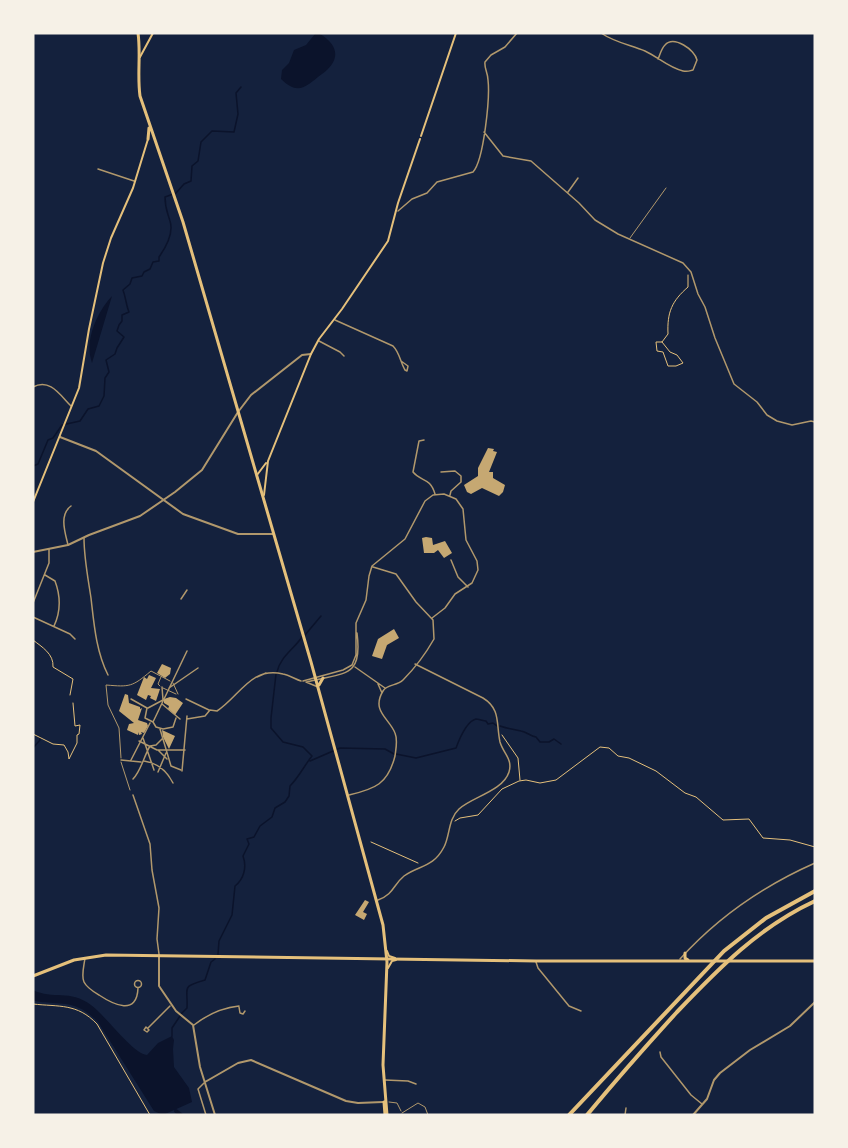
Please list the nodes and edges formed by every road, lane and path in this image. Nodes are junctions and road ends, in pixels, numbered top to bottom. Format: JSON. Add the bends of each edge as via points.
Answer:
{"nodes":[{"id":1,"x":138,"y":33,"type":"edge"},
{"id":2,"x":153,"y":33,"type":"edge"},
{"id":3,"x":456,"y":33,"type":"edge"},
{"id":4,"x":517,"y":33,"type":"edge"},
{"id":5,"x":601,"y":33,"type":"edge"},
{"id":6,"x":140,"y":57,"type":"junction"},
{"id":7,"x":658,"y":59,"type":"junction"},
{"id":8,"x":484,"y":132,"type":"junction"},
{"id":9,"x":151,"y":134,"type":"junction"},
{"id":10,"x":148,"y":139,"type":"joint"},
{"id":11,"x":98,"y":169,"type":"dead end"},
{"id":12,"x":578,"y":178,"type":"dead end"},
{"id":13,"x":135,"y":182,"type":"junction"},
{"id":14,"x":666,"y":188,"type":"dead end"},
{"id":15,"x":568,"y":192,"type":"junction"},
{"id":16,"x":396,"y":212,"type":"junction"},
{"id":17,"x":630,"y":238,"type":"junction"},
{"id":18,"x":690,"y":270,"type":"junction"},
{"id":19,"x":335,"y":320,"type":"junction"},
{"id":20,"x":318,"y":341,"type":"junction"},
{"id":21,"x":663,"y":342,"type":"junction"},
{"id":22,"x":311,"y":354,"type":"junction"},
{"id":23,"x":344,"y":356,"type":"dead end"},
{"id":24,"x":401,"y":361,"type":"dead end"},
{"id":25,"x":33,"y":387,"type":"edge"},
{"id":26,"x":72,"y":407,"type":"junction"},
{"id":27,"x":238,"y":412,"type":"junction"},
{"id":28,"x":815,"y":422,"type":"edge"},
{"id":29,"x":60,"y":437,"type":"junction"},
{"id":30,"x":424,"y":440,"type":"dead end"},
{"id":31,"x":268,"y":461,"type":"junction"},
{"id":32,"x":441,"y":472,"type":"dead end"},
{"id":33,"x":257,"y":476,"type":"junction"},
{"id":34,"x":435,"y":495,"type":"junction"},
{"id":35,"x":450,"y":495,"type":"junction"},
{"id":36,"x":264,"y":498,"type":"junction"},
{"id":37,"x":163,"y":500,"type":"junction"},
{"id":38,"x":33,"y":502,"type":"edge"},
{"id":39,"x":71,"y":506,"type":"dead end"},
{"id":40,"x":274,"y":534,"type":"junction"},
{"id":41,"x":84,"y":537,"type":"junction"},
{"id":42,"x":68,"y":545,"type":"junction"},
{"id":43,"x":49,"y":548,"type":"junction"},
{"id":44,"x":33,"y":552,"type":"edge"},
{"id":45,"x":451,"y":560,"type":"dead end"},
{"id":46,"x":372,"y":566,"type":"junction"},
{"id":47,"x":45,"y":575,"type":"junction"},
{"id":48,"x":468,"y":587,"type":"junction"},
{"id":49,"x":187,"y":590,"type":"dead end"},
{"id":50,"x":181,"y":599,"type":"dead end"},
{"id":51,"x":33,"y":603,"type":"edge"},
{"id":52,"x":33,"y":617,"type":"edge"},
{"id":53,"x":432,"y":618,"type":"junction"},
{"id":54,"x":54,"y":626,"type":"junction"},
{"id":55,"x":356,"y":629,"type":"junction"},
{"id":56,"x":75,"y":639,"type":"dead end"},
{"id":57,"x":33,"y":640,"type":"edge"},
{"id":58,"x":187,"y":651,"type":"dead end"},
{"id":59,"x":358,"y":660,"type":"junction"},
{"id":60,"x":415,"y":664,"type":"junction"},
{"id":61,"x":353,"y":665,"type":"junction"},
{"id":62,"x":198,"y":668,"type":"dead end"},
{"id":63,"x":360,"y":670,"type":"junction"},
{"id":64,"x":349,"y":671,"type":"junction"},
{"id":65,"x":108,"y":675,"type":"dead end"},
{"id":66,"x":161,"y":677,"type":"junction"},
{"id":67,"x":315,"y":678,"type":"junction"},
{"id":68,"x":323,"y":678,"type":"junction"},
{"id":69,"x":303,"y":681,"type":"junction"},
{"id":70,"x":172,"y":682,"type":"junction"},
{"id":71,"x":307,"y":682,"type":"junction"},
{"id":72,"x":378,"y":683,"type":"junction"},
{"id":73,"x":175,"y":685,"type":"junction"},
{"id":74,"x":388,"y":686,"type":"junction"},
{"id":75,"x":162,"y":687,"type":"junction"},
{"id":76,"x":318,"y":687,"type":"junction"},
{"id":77,"x":385,"y":688,"type":"junction"},
{"id":78,"x":168,"y":689,"type":"junction"},
{"id":79,"x":382,"y":693,"type":"junction"},
{"id":80,"x":178,"y":694,"type":"junction"},
{"id":81,"x":70,"y":695,"type":"dead end"},
{"id":82,"x":130,"y":699,"type":"dead end"},
{"id":83,"x":186,"y":699,"type":"joint"},
{"id":84,"x":163,"y":700,"type":"junction"},
{"id":85,"x":73,"y":703,"type":"dead end"},
{"id":86,"x":161,"y":704,"type":"junction"},
{"id":87,"x":147,"y":708,"type":"junction"},
{"id":88,"x":210,"y":710,"type":"junction"},
{"id":89,"x":176,"y":718,"type":"junction"},
{"id":90,"x":187,"y":718,"type":"junction"},
{"id":91,"x":180,"y":719,"type":"junction"},
{"id":92,"x":151,"y":722,"type":"junction"},
{"id":93,"x":176,"y":722,"type":"junction"},
{"id":94,"x":159,"y":728,"type":"junction"},
{"id":95,"x":500,"y":731,"type":"dead end"},
{"id":96,"x":33,"y":732,"type":"edge"},
{"id":97,"x":143,"y":737,"type":"junction"},
{"id":98,"x":163,"y":738,"type":"junction"},
{"id":99,"x":140,"y":741,"type":"junction"},
{"id":100,"x":160,"y":742,"type":"junction"},
{"id":101,"x":144,"y":743,"type":"junction"},
{"id":102,"x":165,"y":743,"type":"junction"},
{"id":103,"x":150,"y":746,"type":"junction"},
{"id":104,"x":157,"y":750,"type":"junction"},
{"id":105,"x":185,"y":750,"type":"junction"},
{"id":106,"x":147,"y":751,"type":"junction"},
{"id":107,"x":167,"y":751,"type":"junction"},
{"id":108,"x":164,"y":758,"type":"junction"},
{"id":109,"x":121,"y":760,"type":"junction"},
{"id":110,"x":131,"y":760,"type":"junction"},
{"id":111,"x":170,"y":760,"type":"junction"},
{"id":112,"x":142,"y":761,"type":"junction"},
{"id":113,"x":138,"y":763,"type":"junction"},
{"id":114,"x":151,"y":763,"type":"junction"},
{"id":115,"x":140,"y":767,"type":"junction"},
{"id":116,"x":160,"y":767,"type":"junction"},
{"id":117,"x":153,"y":770,"type":"dead end"},
{"id":118,"x":158,"y":772,"type":"dead end"},
{"id":119,"x":133,"y":779,"type":"dead end"},
{"id":120,"x":520,"y":781,"type":"junction"},
{"id":121,"x":173,"y":783,"type":"dead end"},
{"id":122,"x":130,"y":790,"type":"dead end"},
{"id":123,"x":133,"y":795,"type":"dead end"},
{"id":124,"x":349,"y":795,"type":"junction"},
{"id":125,"x":453,"y":825,"type":"dead end"},
{"id":126,"x":370,"y":842,"type":"dead end"},
{"id":127,"x":815,"y":847,"type":"edge"},
{"id":128,"x":815,"y":863,"type":"edge"},
{"id":129,"x":425,"y":866,"type":"junction"},
{"id":130,"x":815,"y":891,"type":"edge"},
{"id":131,"x":377,"y":900,"type":"junction"},
{"id":132,"x":815,"y":901,"type":"edge"},
{"id":133,"x":386,"y":948,"type":"junction"},
{"id":134,"x":685,"y":953,"type":"junction"},
{"id":135,"x":159,"y":955,"type":"junction"},
{"id":136,"x":85,"y":957,"type":"junction"},
{"id":137,"x":377,"y":958,"type":"junction"},
{"id":138,"x":387,"y":958,"type":"junction"},
{"id":139,"x":398,"y":958,"type":"junction"},
{"id":140,"x":536,"y":961,"type":"junction"},
{"id":141,"x":678,"y":961,"type":"junction"},
{"id":142,"x":690,"y":961,"type":"junction"},
{"id":143,"x":815,"y":961,"type":"edge"},
{"id":144,"x":387,"y":967,"type":"junction"},
{"id":145,"x":387,"y":973,"type":"junction"},
{"id":146,"x":33,"y":976,"type":"edge"},
{"id":147,"x":138,"y":988,"type":"dead end"},
{"id":148,"x":815,"y":1002,"type":"edge"},
{"id":149,"x":33,"y":1004,"type":"edge"},
{"id":150,"x":171,"y":1005,"type":"junction"},
{"id":151,"x":239,"y":1006,"type":"junction"},
{"id":152,"x":581,"y":1011,"type":"dead end"},
{"id":153,"x":193,"y":1025,"type":"junction"},
{"id":154,"x":148,"y":1028,"type":"dead end"},
{"id":155,"x":660,"y":1052,"type":"dead end"},
{"id":156,"x":384,"y":1080,"type":"junction"},
{"id":157,"x":205,"y":1082,"type":"junction"},
{"id":158,"x":416,"y":1084,"type":"dead end"},
{"id":159,"x":385,"y":1101,"type":"junction"},
{"id":160,"x":703,"y":1104,"type":"junction"},
{"id":161,"x":626,"y":1108,"type":"dead end"},
{"id":162,"x":402,"y":1114,"type":"edge"},
{"id":163,"x":150,"y":1115,"type":"edge"},
{"id":164,"x":206,"y":1115,"type":"edge"},
{"id":165,"x":215,"y":1115,"type":"edge"},
{"id":166,"x":386,"y":1115,"type":"edge"},
{"id":167,"x":428,"y":1115,"type":"edge"},
{"id":168,"x":569,"y":1115,"type":"edge"},
{"id":169,"x":587,"y":1115,"type":"edge"},
{"id":170,"x":625,"y":1115,"type":"edge"},
{"id":171,"x":693,"y":1115,"type":"edge"}],
"edges":[{"from":1,"to":6,"type":"main road"},
{"from":2,"to":6,"type":"main road"},
{"from":3,"to":16,"type":"main road"},
{"from":4,"to":8,"type":"street","via":[[485,62],[489,80]]},
{"from":5,"to":7,"type":"street"},
{"from":6,"to":9,"type":"main road","via":[[139,88]]},
{"from":7,"to":7,"type":"street","via":[[687,72],[697,60],[692,51],[671,42],[664,46]]},
{"from":8,"to":15,"type":"street","via":[[503,156],[531,161]]},
{"from":8,"to":16,"type":"street","via":[[475,170],[437,182]]},
{"from":9,"to":10,"type":"main road"},
{"from":9,"to":27,"type":"main road","via":[[183,222]]},
{"from":10,"to":13,"type":"main road"},
{"from":11,"to":13,"type":"street"},
{"from":12,"to":15,"type":"street"},
{"from":13,"to":26,"type":"main road","via":[[103,263],[81,381]]},
{"from":14,"to":17,"type":"lane"},
{"from":15,"to":17,"type":"street","via":[[594,219]]},
{"from":16,"to":19,"type":"main road","via":[[385,246]]},
{"from":17,"to":18,"type":"street","via":[[681,261]]},
{"from":18,"to":21,"type":"path","via":[[688,287],[672,304],[666,323],[668,334]]},
{"from":18,"to":28,"type":"street","via":[[734,384],[776,421],[792,425]]},
{"from":19,"to":20,"type":"main road"},
{"from":19,"to":24,"type":"street","via":[[393,346]]},
{"from":20,"to":22,"type":"main road"},
{"from":20,"to":23,"type":"street"},
{"from":21,"to":21,"type":"path","via":[[656,342],[656,348],[663,352],[668,366],[683,363]]},
{"from":22,"to":27,"type":"street","via":[[302,356],[263,384]]},
{"from":22,"to":31,"type":"main road"},
{"from":25,"to":26,"type":"street","via":[[49,385]]},
{"from":26,"to":29,"type":"main road"},
{"from":27,"to":33,"type":"main road"},
{"from":27,"to":37,"type":"street","via":[[197,475]]},
{"from":29,"to":37,"type":"street","via":[[96,451]]},
{"from":29,"to":38,"type":"main road"},
{"from":30,"to":34,"type":"street","via":[[418,443],[413,472],[430,482]]},
{"from":31,"to":33,"type":"main road"},
{"from":31,"to":36,"type":"main road"},
{"from":32,"to":35,"type":"street","via":[[455,471],[461,476],[461,482]]},
{"from":33,"to":36,"type":"main road"},
{"from":34,"to":35,"type":"street"},
{"from":34,"to":46,"type":"street","via":[[422,505],[403,542]]},
{"from":35,"to":48,"type":"street","via":[[463,509],[466,540],[477,561],[477,574]]},
{"from":36,"to":40,"type":"main road"},
{"from":37,"to":40,"type":"street","via":[[183,514],[238,534]]},
{"from":37,"to":41,"type":"street","via":[[146,514]]},
{"from":39,"to":42,"type":"street","via":[[64,516]]},
{"from":40,"to":67,"type":"main road"},
{"from":41,"to":42,"type":"street"},
{"from":41,"to":65,"type":"street","via":[[94,623]]},
{"from":42,"to":43,"type":"street"},
{"from":43,"to":44,"type":"street"},
{"from":43,"to":47,"type":"street","via":[[51,558]]},
{"from":45,"to":48,"type":"street","via":[[458,577]]},
{"from":46,"to":53,"type":"street","via":[[396,574]]},
{"from":46,"to":55,"type":"street"},
{"from":47,"to":51,"type":"street"},
{"from":47,"to":54,"type":"street","via":[[55,581],[58,589],[60,610]]},
{"from":48,"to":53,"type":"street","via":[[455,594]]},
{"from":49,"to":50,"type":"street"},
{"from":52,"to":54,"type":"street"},
{"from":53,"to":60,"type":"street","via":[[434,639]]},
{"from":54,"to":56,"type":"street"},
{"from":55,"to":59,"type":"street"},
{"from":55,"to":61,"type":"street"},
{"from":57,"to":81,"type":"path","via":[[50,655],[53,667],[72,679]]},
{"from":58,"to":70,"type":"street"},
{"from":59,"to":61,"type":"street"},
{"from":59,"to":63,"type":"street"},
{"from":60,"to":74,"type":"street","via":[[401,682]]},
{"from":60,"to":129,"type":"street","via":[[489,702],[498,716],[500,742],[510,762],[501,784],[455,814],[443,849]]},
{"from":61,"to":63,"type":"street"},
{"from":61,"to":64,"type":"street"},
{"from":61,"to":67,"type":"street"},
{"from":62,"to":73,"type":"street"},
{"from":63,"to":64,"type":"street"},
{"from":63,"to":72,"type":"street"},
{"from":64,"to":68,"type":"street"},
{"from":66,"to":70,"type":"lane"},
{"from":66,"to":75,"type":"lane","via":[[158,684]]},
{"from":66,"to":109,"type":"lane","via":[[151,671],[140,682],[105,685],[108,705],[120,733]]},
{"from":67,"to":68,"type":"street"},
{"from":67,"to":69,"type":"street"},
{"from":67,"to":71,"type":"street"},
{"from":67,"to":76,"type":"main road"},
{"from":68,"to":76,"type":"main road"},
{"from":69,"to":71,"type":"street"},
{"from":69,"to":88,"type":"street","via":[[282,673],[258,675],[221,709]]},
{"from":70,"to":73,"type":"lane"},
{"from":70,"to":78,"type":"street"},
{"from":71,"to":76,"type":"street"},
{"from":72,"to":74,"type":"street"},
{"from":72,"to":77,"type":"street"},
{"from":72,"to":79,"type":"street"},
{"from":73,"to":78,"type":"street"},
{"from":73,"to":80,"type":"lane"},
{"from":74,"to":77,"type":"street"},
{"from":75,"to":78,"type":"lane"},
{"from":75,"to":84,"type":"street"},
{"from":76,"to":124,"type":"main road"},
{"from":77,"to":79,"type":"street"},
{"from":78,"to":80,"type":"lane"},
{"from":78,"to":84,"type":"street"},
{"from":79,"to":124,"type":"street","via":[[382,715],[396,734],[391,769],[375,787]]},
{"from":80,"to":83,"type":"lane"},
{"from":82,"to":87,"type":"street"},
{"from":83,"to":88,"type":"street"},
{"from":84,"to":86,"type":"street"},
{"from":84,"to":87,"type":"street"},
{"from":85,"to":96,"type":"path","via":[[75,726],[80,725],[80,729],[69,759],[64,745],[53,744]]},
{"from":86,"to":89,"type":"street"},
{"from":86,"to":92,"type":"street"},
{"from":87,"to":92,"type":"street","via":[[145,716]]},
{"from":88,"to":90,"type":"street","via":[[205,716]]},
{"from":89,"to":91,"type":"street"},
{"from":89,"to":93,"type":"street"},
{"from":90,"to":91,"type":"street"},
{"from":90,"to":105,"type":"street"},
{"from":91,"to":93,"type":"street"},
{"from":92,"to":94,"type":"street"},
{"from":92,"to":97,"type":"street"},
{"from":93,"to":94,"type":"street","via":[[170,729]]},
{"from":94,"to":98,"type":"street"},
{"from":95,"to":120,"type":"path","via":[[518,758]]},
{"from":97,"to":99,"type":"street"},
{"from":97,"to":101,"type":"street"},
{"from":98,"to":100,"type":"street"},
{"from":98,"to":102,"type":"street"},
{"from":99,"to":101,"type":"street"},
{"from":99,"to":110,"type":"street"},
{"from":100,"to":102,"type":"street"},
{"from":100,"to":103,"type":"street"},
{"from":101,"to":103,"type":"street"},
{"from":101,"to":106,"type":"street"},
{"from":102,"to":107,"type":"street"},
{"from":103,"to":104,"type":"street"},
{"from":103,"to":106,"type":"street"},
{"from":104,"to":107,"type":"street"},
{"from":104,"to":108,"type":"street"},
{"from":105,"to":107,"type":"street"},
{"from":105,"to":111,"type":"street","via":[[182,771],[171,766]]},
{"from":106,"to":112,"type":"street"},
{"from":106,"to":114,"type":"street"},
{"from":107,"to":108,"type":"street"},
{"from":107,"to":111,"type":"street"},
{"from":108,"to":111,"type":"street"},
{"from":108,"to":116,"type":"street"},
{"from":109,"to":110,"type":"street"},
{"from":109,"to":122,"type":"lane"},
{"from":110,"to":113,"type":"street"},
{"from":112,"to":113,"type":"street"},
{"from":112,"to":114,"type":"street"},
{"from":112,"to":115,"type":"street"},
{"from":113,"to":115,"type":"street"},
{"from":114,"to":116,"type":"street"},
{"from":114,"to":117,"type":"street"},
{"from":115,"to":119,"type":"street"},
{"from":116,"to":118,"type":"street"},
{"from":116,"to":121,"type":"street"},
{"from":120,"to":125,"type":"path","via":[[502,789],[478,815],[459,819]]},
{"from":120,"to":127,"type":"path","via":[[556,780],[598,747],[606,748],[656,771],[723,820],[749,819],[763,838]]},
{"from":123,"to":135,"type":"street","via":[[150,844],[159,908]]},
{"from":124,"to":131,"type":"main road"},
{"from":126,"to":129,"type":"path"},
{"from":128,"to":134,"type":"street","via":[[745,902]]},
{"from":129,"to":131,"type":"street","via":[[406,875],[391,893]]},
{"from":130,"to":168,"type":"highway","via":[[771,915],[728,947]]},
{"from":131,"to":133,"type":"main road"},
{"from":132,"to":169,"type":"highway","via":[[765,930],[726,962]]},
{"from":133,"to":137,"type":"main road","via":[[384,956]]},
{"from":133,"to":138,"type":"main road"},
{"from":133,"to":139,"type":"main road","via":[[390,957]]},
{"from":134,"to":141,"type":"street"},
{"from":134,"to":142,"type":"main road"},
{"from":135,"to":136,"type":"main road"},
{"from":135,"to":137,"type":"main road"},
{"from":135,"to":150,"type":"street","via":[[158,984]]},
{"from":136,"to":146,"type":"main road"},
{"from":136,"to":147,"type":"street","via":[[85,983],[105,999],[129,1005],[136,999]]},
{"from":137,"to":138,"type":"main road"},
{"from":137,"to":144,"type":"main road"},
{"from":138,"to":139,"type":"main road"},
{"from":138,"to":144,"type":"main road"},
{"from":139,"to":140,"type":"main road"},
{"from":139,"to":145,"type":"main road","via":[[391,962]]},
{"from":140,"to":141,"type":"main road"},
{"from":140,"to":152,"type":"street","via":[[569,1006]]},
{"from":141,"to":142,"type":"main road"},
{"from":142,"to":143,"type":"main road"},
{"from":144,"to":145,"type":"main road"},
{"from":145,"to":156,"type":"main road"},
{"from":148,"to":160,"type":"street","via":[[790,1026],[720,1073]]},
{"from":149,"to":163,"type":"path","via":[[72,1007],[97,1023]]},
{"from":150,"to":153,"type":"street"},
{"from":150,"to":154,"type":"street"},
{"from":151,"to":151,"type":"street","via":[[244,1007],[243,1014],[238,1010]]},
{"from":151,"to":153,"type":"street","via":[[208,1014]]},
{"from":153,"to":157,"type":"street"},
{"from":155,"to":160,"type":"street","via":[[688,1091]]},
{"from":156,"to":158,"type":"street"},
{"from":156,"to":159,"type":"main road"},
{"from":157,"to":159,"type":"street","via":[[251,1060],[346,1101]]},
{"from":157,"to":164,"type":"street","via":[[198,1089]]},
{"from":157,"to":165,"type":"street"},
{"from":159,"to":162,"type":"lane","via":[[396,1103]]},
{"from":159,"to":166,"type":"main road"},
{"from":160,"to":171,"type":"street"},
{"from":161,"to":170,"type":"street"},
{"from":162,"to":167,"type":"lane","via":[[419,1103]]}]}
